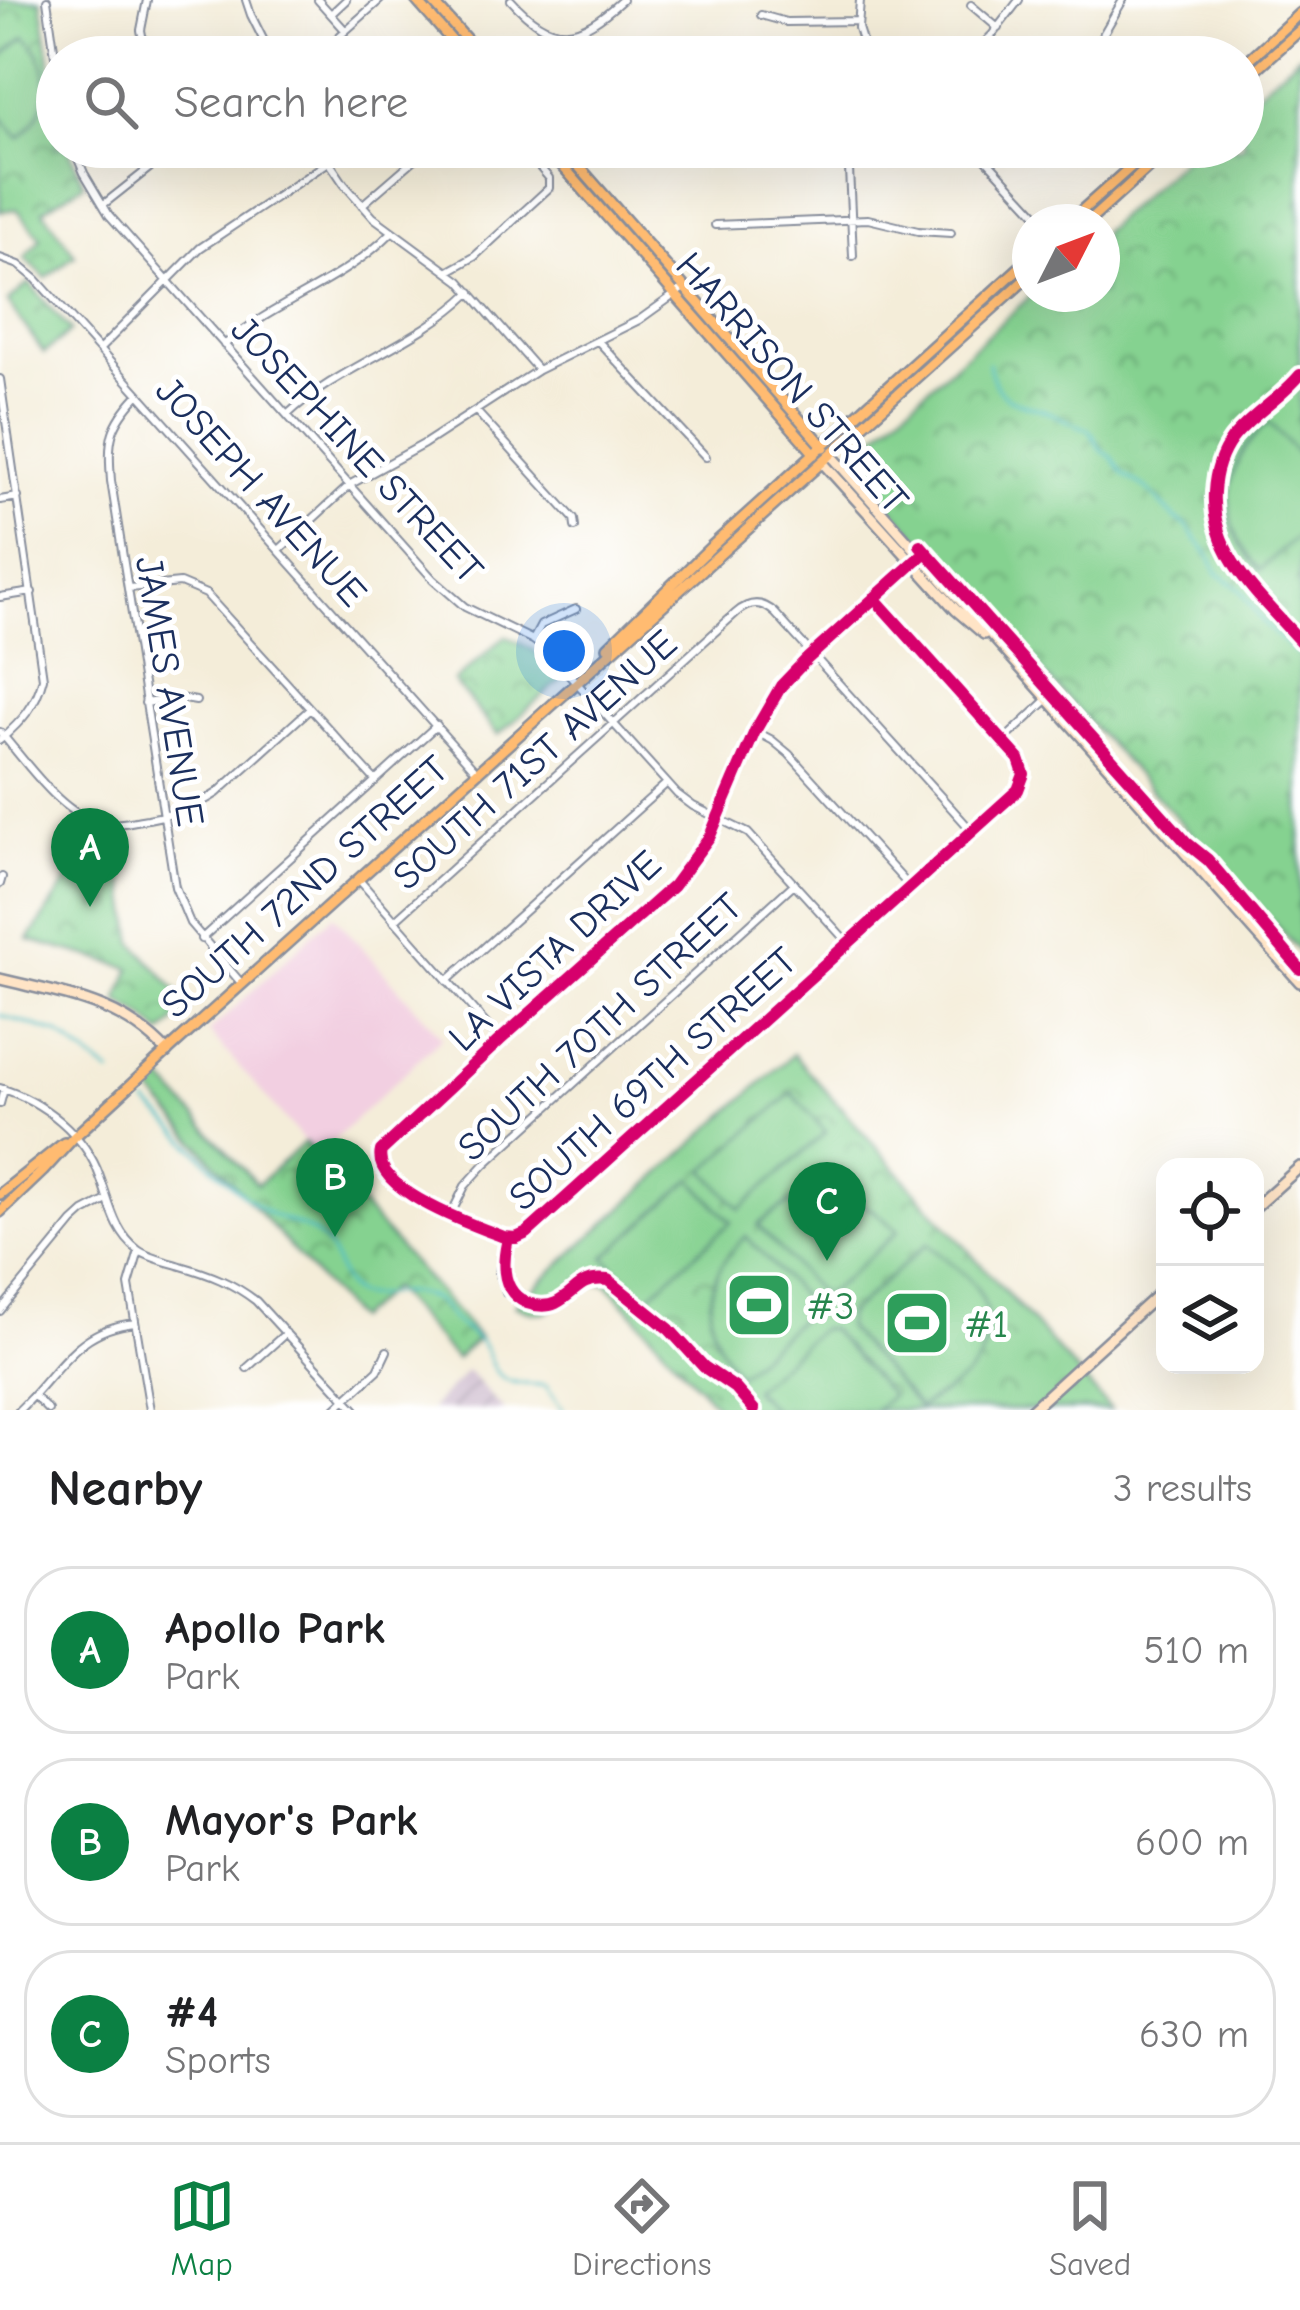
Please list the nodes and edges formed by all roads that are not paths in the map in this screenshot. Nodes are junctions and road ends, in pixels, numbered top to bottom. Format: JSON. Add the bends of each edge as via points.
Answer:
{"nodes":[{"id":1,"x":46,"y":0,"type":"edge"},
{"id":2,"x":147,"y":0,"type":"edge"},
{"id":3,"x":246,"y":0,"type":"edge"},
{"id":4,"x":318,"y":0,"type":"edge"},
{"id":5,"x":346,"y":0,"type":"edge"},
{"id":6,"x":380,"y":0,"type":"edge"},
{"id":7,"x":416,"y":0,"type":"edge"},
{"id":8,"x":431,"y":0,"type":"edge"},
{"id":9,"x":511,"y":0,"type":"edge"},
{"id":10,"x":622,"y":0,"type":"edge"},
{"id":11,"x":860,"y":0,"type":"edge"},
{"id":12,"x":1019,"y":0,"type":"edge"},
{"id":13,"x":1123,"y":0,"type":"edge"},
{"id":14,"x":971,"y":5,"type":"dead end"},
{"id":15,"x":331,"y":14,"type":"junction"},
{"id":16,"x":1300,"y":14,"type":"edge"},
{"id":17,"x":761,"y":15,"type":"dead end"},
{"id":18,"x":858,"y":21,"type":"junction"},
{"id":19,"x":998,"y":28,"type":"junction"},
{"id":20,"x":1300,"y":30,"type":"edge"},
{"id":21,"x":345,"y":31,"type":"junction"},
{"id":22,"x":560,"y":32,"type":"junction"},
{"id":23,"x":52,"y":36,"type":"edge"},
{"id":24,"x":142,"y":36,"type":"edge"},
{"id":25,"x":261,"y":36,"type":"edge"},
{"id":26,"x":339,"y":36,"type":"edge"},
{"id":27,"x":448,"y":36,"type":"edge"},
{"id":28,"x":463,"y":36,"type":"edge"},
{"id":29,"x":560,"y":36,"type":"edge"},
{"id":30,"x":860,"y":36,"type":"edge"},
{"id":31,"x":990,"y":36,"type":"edge"},
{"id":32,"x":1102,"y":36,"type":"edge"},
{"id":33,"x":1264,"y":46,"type":"edge"},
{"id":34,"x":1264,"y":62,"type":"edge"},
{"id":35,"x":84,"y":168,"type":"edge"},
{"id":36,"x":149,"y":168,"type":"edge"},
{"id":37,"x":319,"y":168,"type":"edge"},
{"id":38,"x":333,"y":168,"type":"edge"},
{"id":39,"x":405,"y":168,"type":"edge"},
{"id":40,"x":540,"y":168,"type":"edge"},
{"id":41,"x":566,"y":168,"type":"edge"},
{"id":42,"x":579,"y":168,"type":"edge"},
{"id":43,"x":849,"y":168,"type":"edge"},
{"id":44,"x":995,"y":168,"type":"edge"},
{"id":45,"x":1130,"y":168,"type":"edge"},
{"id":46,"x":1148,"y":168,"type":"edge"},
{"id":47,"x":1028,"y":204,"type":"edge"},
{"id":48,"x":1090,"y":204,"type":"edge"},
{"id":49,"x":1108,"y":204,"type":"edge"},
{"id":50,"x":102,"y":205,"type":"junction"},
{"id":51,"x":362,"y":205,"type":"junction"},
{"id":52,"x":852,"y":220,"type":"junction"},
{"id":53,"x":715,"y":225,"type":"dead end"},
{"id":54,"x":391,"y":232,"type":"junction"},
{"id":55,"x":951,"y":233,"type":"dead end"},
{"id":56,"x":853,"y":256,"type":"dead end"},
{"id":57,"x":0,"y":258,"type":"edge"},
{"id":58,"x":447,"y":272,"type":"junction"},
{"id":59,"x":1012,"y":274,"type":"edge"},
{"id":60,"x":167,"y":279,"type":"junction"},
{"id":61,"x":1012,"y":290,"type":"edge"},
{"id":62,"x":680,"y":291,"type":"junction"},
{"id":63,"x":471,"y":292,"type":"junction"},
{"id":64,"x":597,"y":340,"type":"junction"},
{"id":65,"x":224,"y":345,"type":"junction"},
{"id":66,"x":100,"y":349,"type":"junction"},
{"id":67,"x":538,"y":370,"type":"junction"},
{"id":68,"x":0,"y":380,"type":"edge"},
{"id":69,"x":140,"y":394,"type":"junction"},
{"id":70,"x":2,"y":402,"type":"edge"},
{"id":71,"x":476,"y":411,"type":"junction"},
{"id":72,"x":287,"y":415,"type":"junction"},
{"id":73,"x":819,"y":450,"type":"junction"},
{"id":74,"x":706,"y":457,"type":"dead end"},
{"id":75,"x":827,"y":459,"type":"junction"},
{"id":76,"x":351,"y":484,"type":"junction"},
{"id":77,"x":18,"y":497,"type":"junction"},
{"id":78,"x":0,"y":500,"type":"edge"},
{"id":79,"x":575,"y":526,"type":"dead end"},
{"id":80,"x":279,"y":550,"type":"junction"},
{"id":81,"x":917,"y":559,"type":"junction"},
{"id":82,"x":129,"y":588,"type":"junction"},
{"id":83,"x":32,"y":592,"type":"junction"},
{"id":84,"x":0,"y":597,"type":"edge"},
{"id":85,"x":874,"y":598,"type":"junction"},
{"id":86,"x":576,"y":609,"type":"dead end"},
{"id":87,"x":532,"y":640,"type":"junction"},
{"id":88,"x":812,"y":655,"type":"junction"},
{"id":89,"x":576,"y":682,"type":"junction"},
{"id":90,"x":1048,"y":699,"type":"junction"},
{"id":91,"x":196,"y":701,"type":"dead end"},
{"id":92,"x":145,"y":703,"type":"junction"},
{"id":93,"x":310,"y":709,"type":"junction"},
{"id":94,"x":613,"y":724,"type":"junction"},
{"id":95,"x":436,"y":725,"type":"junction"},
{"id":96,"x":755,"y":731,"type":"junction"},
{"id":97,"x":1,"y":736,"type":"edge"},
{"id":98,"x":1003,"y":741,"type":"junction"},
{"id":99,"x":476,"y":771,"type":"junction"},
{"id":100,"x":375,"y":781,"type":"junction"},
{"id":101,"x":667,"y":783,"type":"junction"},
{"id":102,"x":162,"y":816,"type":"junction"},
{"id":103,"x":719,"y":817,"type":"junction"},
{"id":104,"x":972,"y":831,"type":"junction"},
{"id":105,"x":358,"y":879,"type":"junction"},
{"id":106,"x":794,"y":884,"type":"junction"},
{"id":107,"x":910,"y":887,"type":"junction"},
{"id":108,"x":394,"y":921,"type":"junction"},
{"id":109,"x":201,"y":939,"type":"junction"},
{"id":110,"x":848,"y":943,"type":"junction"},
{"id":111,"x":0,"y":979,"type":"edge"},
{"id":112,"x":448,"y":981,"type":"junction"},
{"id":113,"x":1300,"y":982,"type":"edge"},
{"id":114,"x":242,"y":984,"type":"junction"},
{"id":115,"x":500,"y":1040,"type":"junction"},
{"id":116,"x":166,"y":1052,"type":"junction"},
{"id":117,"x":2,"y":1089,"type":"edge"},
{"id":118,"x":434,"y":1102,"type":"joint"},
{"id":119,"x":0,"y":1104,"type":"edge"},
{"id":120,"x":74,"y":1137,"type":"junction"},
{"id":121,"x":1300,"y":1167,"type":"edge"},
{"id":122,"x":0,"y":1194,"type":"edge"},
{"id":123,"x":1264,"y":1199,"type":"edge"},
{"id":124,"x":107,"y":1200,"type":"junction"},
{"id":125,"x":0,"y":1212,"type":"edge"},
{"id":126,"x":450,"y":1216,"type":"junction"},
{"id":127,"x":504,"y":1237,"type":"junction"},
{"id":128,"x":139,"y":1251,"type":"junction"},
{"id":129,"x":506,"y":1293,"type":"dead end"},
{"id":130,"x":1156,"y":1296,"type":"edge"},
{"id":131,"x":0,"y":1311,"type":"edge"},
{"id":132,"x":135,"y":1323,"type":"junction"},
{"id":133,"x":286,"y":1333,"type":"junction"},
{"id":134,"x":387,"y":1351,"type":"dead end"},
{"id":135,"x":247,"y":1368,"type":"dead end"},
{"id":136,"x":34,"y":1396,"type":"junction"},
{"id":137,"x":346,"y":1400,"type":"junction"},
{"id":138,"x":20,"y":1410,"type":"edge"},
{"id":139,"x":48,"y":1410,"type":"edge"},
{"id":140,"x":150,"y":1410,"type":"edge"},
{"id":141,"x":334,"y":1410,"type":"edge"},
{"id":142,"x":356,"y":1410,"type":"edge"},
{"id":143,"x":1030,"y":1410,"type":"edge"}],
"edges":[{"from":1,"to":23,"type":"street"},
{"from":2,"to":24,"type":"street"},
{"from":3,"to":25,"type":"street"},
{"from":4,"to":15,"type":"street"},
{"from":5,"to":15,"type":"street"},
{"from":6,"to":21,"type":"street"},
{"from":7,"to":27,"type":"main road"},
{"from":8,"to":28,"type":"main road"},
{"from":9,"to":22,"type":"street","via":[[533,22]]},
{"from":10,"to":22,"type":"street","via":[[587,28]]},
{"from":11,"to":18,"type":"street"},
{"from":12,"to":19,"type":"street"},
{"from":13,"to":32,"type":"street"},
{"from":14,"to":19,"type":"street"},
{"from":15,"to":21,"type":"street"},
{"from":16,"to":33,"type":"main road"},
{"from":17,"to":18,"type":"street"},
{"from":18,"to":30,"type":"street"},
{"from":19,"to":31,"type":"street"},
{"from":20,"to":34,"type":"main road"},
{"from":21,"to":26,"type":"street"},
{"from":22,"to":29,"type":"street"},
{"from":35,"to":50,"type":"street","name":"JOSEPHINE STREET"},
{"from":36,"to":50,"type":"street"},
{"from":37,"to":60,"type":"street"},
{"from":38,"to":51,"type":"street"},
{"from":39,"to":51,"type":"street"},
{"from":40,"to":58,"type":"street","via":[[549,188]]},
{"from":41,"to":62,"type":"main road","name":"HARRISON STREET"},
{"from":42,"to":62,"type":"main road","name":"HARRISON STREET"},
{"from":43,"to":52,"type":"street"},
{"from":44,"to":47,"type":"street"},
{"from":45,"to":48,"type":"main road"},
{"from":46,"to":49,"type":"main road"},
{"from":50,"to":60,"type":"street","name":"JOSEPHINE STREET"},
{"from":51,"to":54,"type":"street"},
{"from":52,"to":53,"type":"street"},
{"from":52,"to":55,"type":"street"},
{"from":52,"to":56,"type":"street"},
{"from":54,"to":58,"type":"street"},
{"from":54,"to":65,"type":"street","via":[[350,268]]},
{"from":57,"to":66,"type":"street","name":"JOSEPH AVENUE","via":[[36,279]]},
{"from":58,"to":63,"type":"street"},
{"from":59,"to":73,"type":"main road","name":"SOUTH 72ND STREET"},
{"from":60,"to":65,"type":"street","name":"JOSEPHINE STREET"},
{"from":60,"to":66,"type":"street"},
{"from":61,"to":75,"type":"main road","name":"SOUTH 72ND STREET"},
{"from":62,"to":64,"type":"street"},
{"from":62,"to":73,"type":"main road","name":"HARRISON STREET"},
{"from":63,"to":67,"type":"street"},
{"from":63,"to":72,"type":"street","via":[[431,326]]},
{"from":64,"to":67,"type":"street"},
{"from":64,"to":74,"type":"street"},
{"from":65,"to":72,"type":"street","name":"JOSEPHINE STREET"},
{"from":66,"to":69,"type":"street","name":"JOSEPH AVENUE"},
{"from":67,"to":71,"type":"street"},
{"from":68,"to":70,"type":"street"},
{"from":69,"to":80,"type":"street","name":"JOSEPH AVENUE"},
{"from":69,"to":82,"type":"street","name":"JAMES AVENUE","via":[[120,414],[109,447]]},
{"from":70,"to":77,"type":"street"},
{"from":71,"to":76,"type":"street"},
{"from":71,"to":79,"type":"street"},
{"from":72,"to":76,"type":"street","name":"JOSEPHINE STREET"},
{"from":73,"to":75,"type":"main road","name":"HARRISON STREET"},
{"from":73,"to":89,"type":"main road","name":"SOUTH 72ND STREET"},
{"from":75,"to":81,"type":"main road","name":"HARRISON STREET"},
{"from":75,"to":89,"type":"main road","name":"SOUTH 72ND STREET"},
{"from":76,"to":80,"type":"street"},
{"from":76,"to":87,"type":"street","name":"JOSEPHINE STREET","via":[[446,592]]},
{"from":77,"to":78,"type":"street"},
{"from":77,"to":83,"type":"street"},
{"from":80,"to":95,"type":"street","name":"JOSEPH AVENUE"},
{"from":81,"to":85,"type":"street","name":"LA VISTA DRIVE"},
{"from":81,"to":90,"type":"main road","name":"HARRISON STREET"},
{"from":82,"to":92,"type":"street","name":"JAMES AVENUE"},
{"from":82,"to":93,"type":"street","via":[[180,584],[206,594]]},
{"from":83,"to":84,"type":"street"},
{"from":83,"to":97,"type":"street","via":[[44,678],[31,710]]},
{"from":85,"to":88,"type":"street","name":"LA VISTA DRIVE"},
{"from":85,"to":98,"type":"street"},
{"from":86,"to":87,"type":"street","via":[[541,626]]},
{"from":87,"to":89,"type":"street","name":"JOSEPHINE STREET"},
{"from":88,"to":94,"type":"street","name":"SOUTH 71ST AVENUE","via":[[772,610],[749,604]]},
{"from":88,"to":96,"type":"street","name":"LA VISTA DRIVE","via":[[781,686]]},
{"from":88,"to":104,"type":"street"},
{"from":89,"to":94,"type":"street","name":"JOSEPHINE STREET"},
{"from":89,"to":99,"type":"main road","name":"SOUTH 72ND STREET"},
{"from":90,"to":98,"type":"street"},
{"from":90,"to":113,"type":"main road","name":"HARRISON STREET"},
{"from":91,"to":92,"type":"street"},
{"from":92,"to":102,"type":"street","name":"JAMES AVENUE"},
{"from":93,"to":100,"type":"street"},
{"from":93,"to":102,"type":"street","via":[[217,793]]},
{"from":94,"to":101,"type":"street","name":"JOSEPHINE STREET"},
{"from":94,"to":108,"type":"street","name":"SOUTH 71ST AVENUE"},
{"from":95,"to":99,"type":"street","name":"JOSEPH AVENUE"},
{"from":95,"to":100,"type":"street"},
{"from":96,"to":103,"type":"street","name":"LA VISTA DRIVE"},
{"from":96,"to":107,"type":"street","via":[[789,754]]},
{"from":97,"to":102,"type":"street","via":[[78,815],[107,824]]},
{"from":98,"to":104,"type":"street","name":"SOUTH 69TH STREET","via":[[1019,759],[1021,784]]},
{"from":99,"to":105,"type":"main road","name":"SOUTH 72ND STREET"},
{"from":100,"to":109,"type":"street"},
{"from":101,"to":103,"type":"street","name":"JOSEPHINE STREET"},
{"from":101,"to":112,"type":"street"},
{"from":102,"to":109,"type":"street","name":"JAMES AVENUE","via":[[175,886]]},
{"from":103,"to":106,"type":"street","name":"JOSEPHINE STREET","via":[[753,837]]},
{"from":103,"to":115,"type":"street","name":"LA VISTA DRIVE","via":[[673,886]]},
{"from":104,"to":107,"type":"street","name":"SOUTH 69TH STREET"},
{"from":105,"to":108,"type":"street"},
{"from":105,"to":114,"type":"main road","name":"SOUTH 72ND STREET"},
{"from":106,"to":110,"type":"street","name":"JOSEPHINE STREET"},
{"from":106,"to":126,"type":"street","name":"SOUTH 70TH STREET","via":[[485,1164]]},
{"from":107,"to":110,"type":"street","name":"SOUTH 69TH STREET"},
{"from":108,"to":112,"type":"street"},
{"from":109,"to":114,"type":"street","name":"JAMES AVENUE"},
{"from":110,"to":127,"type":"street","name":"SOUTH 69TH STREET","via":[[531,1230]]},
{"from":111,"to":116,"type":"main road","via":[[118,1012]]},
{"from":112,"to":115,"type":"street"},
{"from":114,"to":116,"type":"main road","name":"SOUTH 72ND STREET"},
{"from":115,"to":118,"type":"street","name":"LA VISTA DRIVE"},
{"from":116,"to":120,"type":"main road","name":"SOUTH 72ND STREET"},
{"from":117,"to":119,"type":"street"},
{"from":117,"to":120,"type":"street","via":[[47,1109]]},
{"from":118,"to":126,"type":"street","name":"SOUTH 69TH STREET","via":[[379,1160],[404,1189]]},
{"from":120,"to":122,"type":"main road","name":"SOUTH 72ND STREET"},
{"from":120,"to":124,"type":"street","via":[[96,1166]]},
{"from":120,"to":125,"type":"main road","name":"SOUTH 72ND STREET"},
{"from":121,"to":123,"type":"main road"},
{"from":124,"to":128,"type":"street"},
{"from":124,"to":131,"type":"street","via":[[73,1222]]},
{"from":126,"to":127,"type":"street","name":"SOUTH 69TH STREET"},
{"from":127,"to":129,"type":"street","via":[[499,1273]]},
{"from":128,"to":132,"type":"street","via":[[129,1285]]},
{"from":128,"to":133,"type":"street","via":[[225,1280]]},
{"from":130,"to":143,"type":"main road"},
{"from":132,"to":136,"type":"street","via":[[84,1339]]},
{"from":132,"to":140,"type":"street"},
{"from":133,"to":135,"type":"street"},
{"from":133,"to":137,"type":"street"},
{"from":134,"to":137,"type":"street"},
{"from":136,"to":138,"type":"street"},
{"from":136,"to":139,"type":"street"},
{"from":137,"to":141,"type":"street"},
{"from":137,"to":142,"type":"street"}]}
